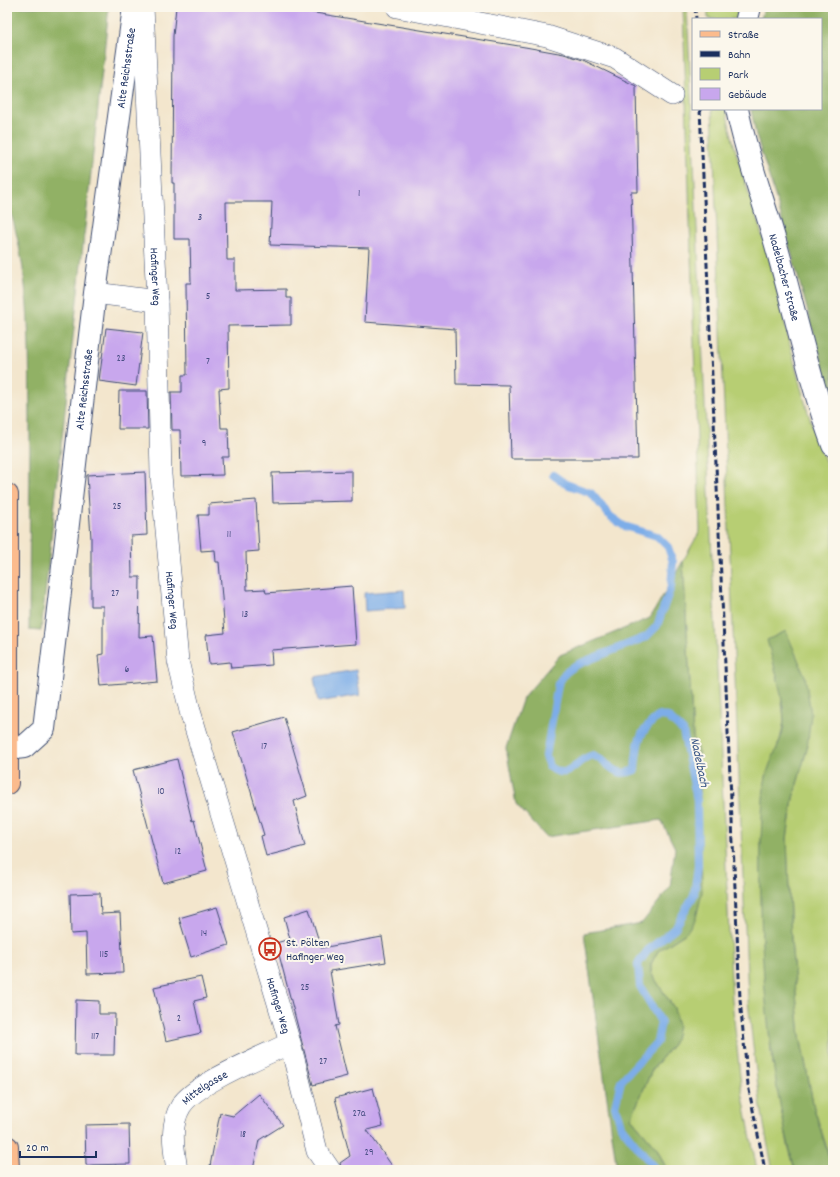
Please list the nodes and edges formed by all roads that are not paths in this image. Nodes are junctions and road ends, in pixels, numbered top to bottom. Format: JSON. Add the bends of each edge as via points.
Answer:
{"nodes":[{"id":1,"x":134,"y":7,"type":"edge"},
{"id":2,"x":143,"y":7,"type":"edge"},
{"id":3,"x":397,"y":7,"type":"edge"},
{"id":4,"x":750,"y":7,"type":"edge"},
{"id":5,"x":746,"y":18,"type":"edge"},
{"id":6,"x":672,"y":95,"type":"dead end"},
{"id":7,"x":737,"y":110,"type":"edge"},
{"id":8,"x":95,"y":294,"type":"junction"},
{"id":9,"x":157,"y":301,"type":"junction"},
{"id":10,"x":833,"y":445,"type":"edge"},
{"id":11,"x":7,"y":495,"type":"edge"},
{"id":12,"x":7,"y":750,"type":"edge"},
{"id":13,"x":7,"y":783,"type":"edge"},
{"id":14,"x":290,"y":1043,"type":"junction"},
{"id":15,"x":7,"y":1147,"type":"edge"},
{"id":16,"x":8,"y":1170,"type":"edge"},
{"id":17,"x":176,"y":1170,"type":"edge"},
{"id":18,"x":330,"y":1170,"type":"edge"}],
"edges":[{"from":1,"to":8,"type":"street","name":"Alte Reichsstraße"},
{"from":2,"to":9,"type":"street","name":"Hafinger Weg"},
{"from":3,"to":6,"type":"street","via":[[547,36],[607,55]]},
{"from":4,"to":5,"type":"street"},
{"from":7,"to":10,"type":"street","name":"Nadelbacher Straße","via":[[743,139],[776,244],[808,369]]},
{"from":8,"to":9,"type":"street"},
{"from":8,"to":12,"type":"street","name":"Alte Reichsstraße","via":[[44,729],[24,748]]},
{"from":9,"to":14,"type":"street","name":"Hafinger Weg","via":[[161,475],[178,661],[192,718]]},
{"from":11,"to":12,"type":"main road"},
{"from":12,"to":13,"type":"main road"},
{"from":14,"to":17,"type":"street","name":"Mittelgasse","via":[[204,1085],[181,1106],[172,1138]]},
{"from":14,"to":18,"type":"street","name":"Hafinger Weg","via":[[317,1151]]},
{"from":15,"to":16,"type":"main road"}]}
